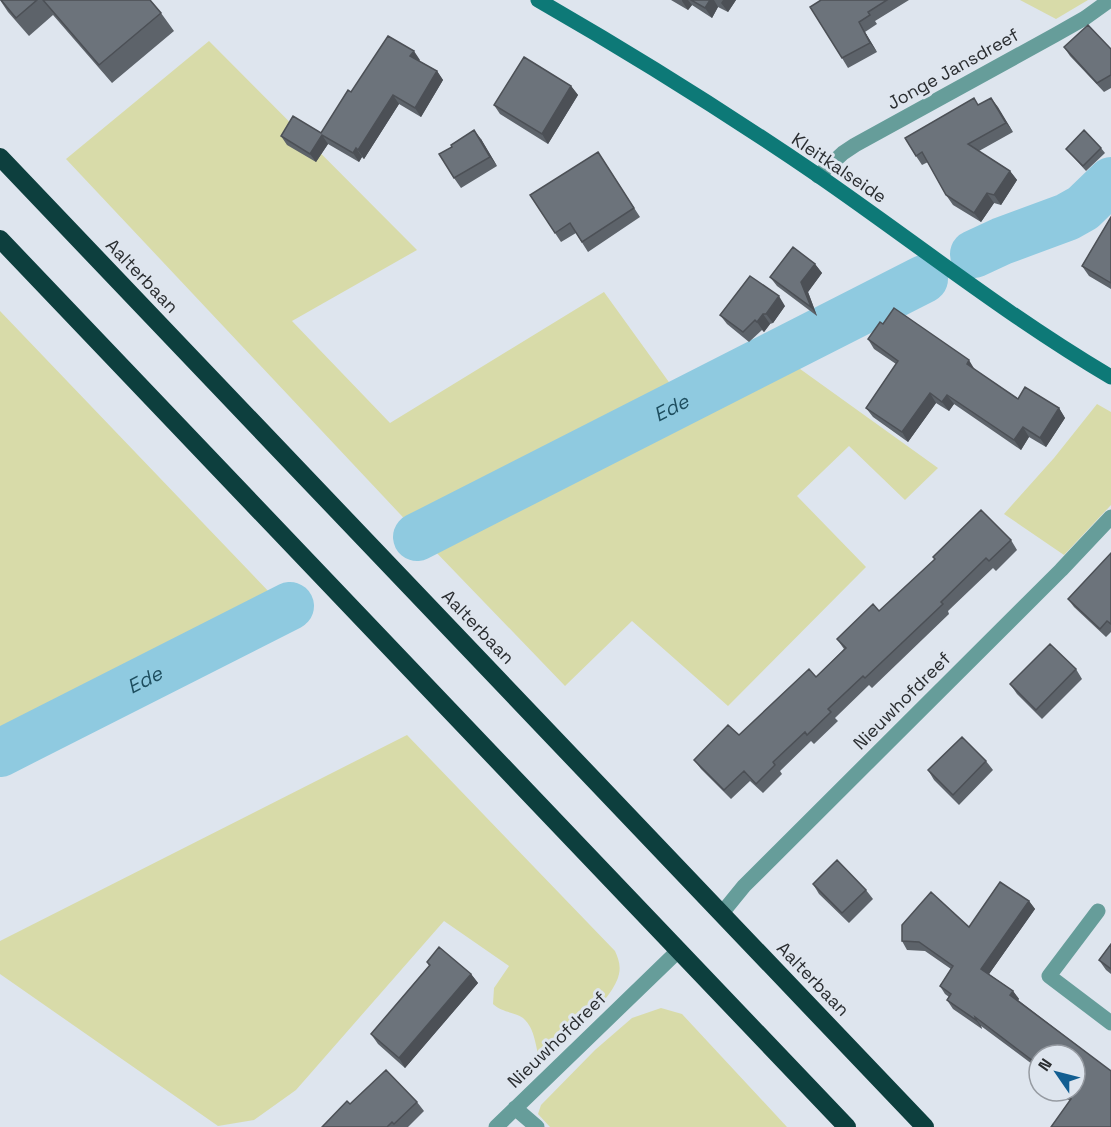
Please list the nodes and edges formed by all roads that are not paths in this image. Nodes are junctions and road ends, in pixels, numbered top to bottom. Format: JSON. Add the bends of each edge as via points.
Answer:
{"nodes":[{"id":1,"x":538,"y":0,"type":"edge"},
{"id":2,"x":1110,"y":0,"type":"edge"},
{"id":3,"x":0,"y":157,"type":"edge"},
{"id":4,"x":818,"y":176,"type":"junction"},
{"id":5,"x":0,"y":239,"type":"edge"},
{"id":6,"x":1111,"y":377,"type":"edge"},
{"id":7,"x":1111,"y":517,"type":"edge"},
{"id":8,"x":1098,"y":911,"type":"dead end"},
{"id":9,"x":722,"y":913,"type":"junction"},
{"id":10,"x":679,"y":950,"type":"junction"},
{"id":11,"x":1111,"y":1023,"type":"edge"},
{"id":12,"x":514,"y":1108,"type":"junction"},
{"id":13,"x":496,"y":1127,"type":"edge"},
{"id":14,"x":537,"y":1127,"type":"edge"},
{"id":15,"x":847,"y":1127,"type":"edge"},
{"id":16,"x":926,"y":1127,"type":"edge"}],
"edges":[{"from":1,"to":4,"type":"street","name":"Kleitkalseide","via":[[618,45]]},
{"from":2,"to":4,"type":"street","name":"Jonge Jansdreef","via":[[1085,18],[855,145]]},
{"from":3,"to":9,"type":"highway","name":"Aalterbaan"},
{"from":4,"to":6,"type":"street","name":"Kleitkalseide"},
{"from":5,"to":10,"type":"highway"},
{"from":7,"to":9,"type":"street","name":"Nieuwhofdreef","via":[[744,886]]},
{"from":8,"to":11,"type":"street","via":[[1049,976]]},
{"from":9,"to":16,"type":"highway","name":"Aalterbaan"},
{"from":10,"to":12,"type":"street","name":"Nieuwhofdreef"},
{"from":10,"to":15,"type":"highway"},
{"from":12,"to":13,"type":"street","name":"Nieuwhofdreef"},
{"from":12,"to":14,"type":"street","name":"Nieuwhofdreef"}]}
